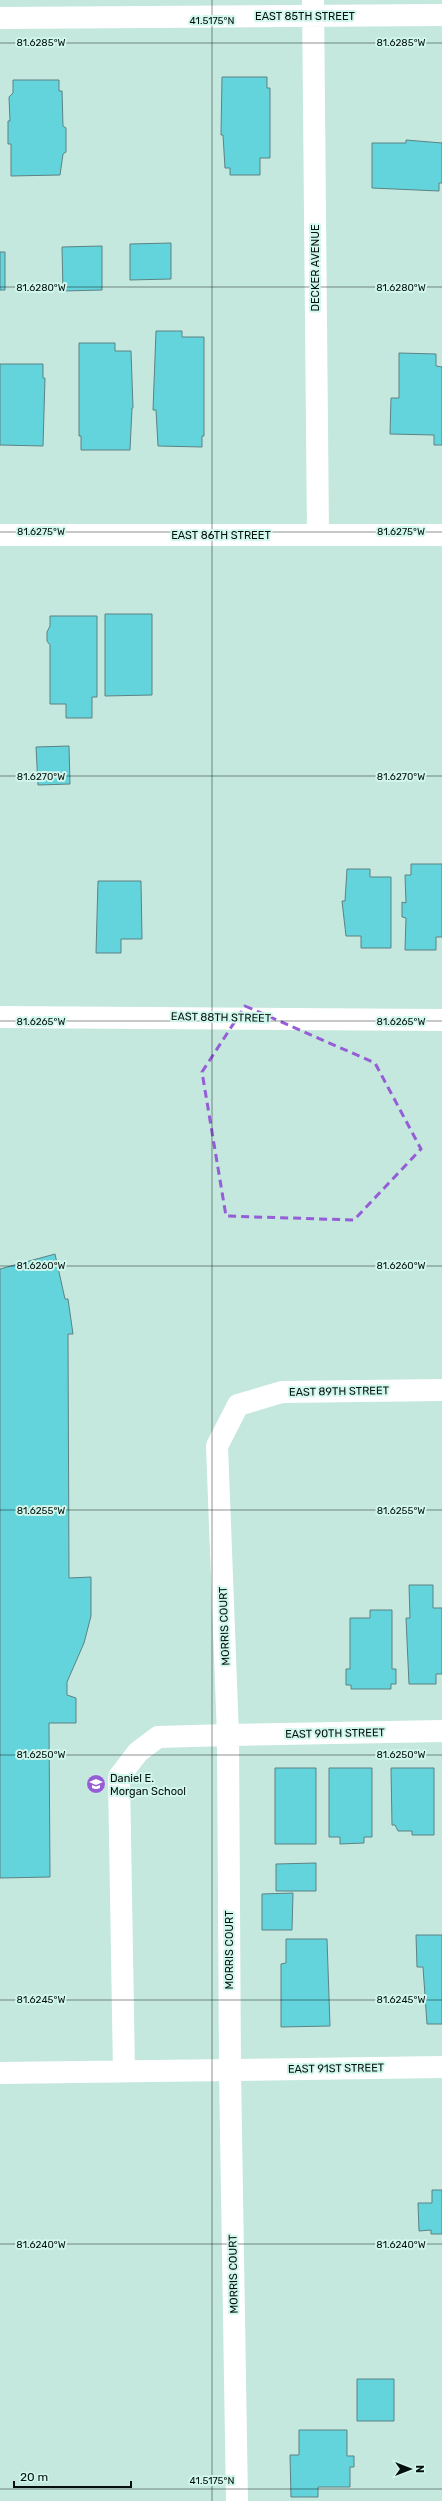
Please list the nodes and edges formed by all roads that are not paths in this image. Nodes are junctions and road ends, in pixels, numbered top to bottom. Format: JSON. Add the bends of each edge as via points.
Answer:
{"nodes":[{"id":1,"x":313,"y":8,"type":"edge"},
{"id":2,"x":442,"y":15,"type":"edge"},
{"id":3,"x":0,"y":18,"type":"edge"},
{"id":4,"x":0,"y":535,"type":"edge"},
{"id":5,"x":318,"y":535,"type":"junction"},
{"id":6,"x":442,"y":535,"type":"edge"},
{"id":7,"x":0,"y":1017,"type":"edge"},
{"id":8,"x":442,"y":1020,"type":"edge"},
{"id":9,"x":442,"y":1390,"type":"edge"},
{"id":10,"x":238,"y":1405,"type":"joint"},
{"id":11,"x":442,"y":1731,"type":"edge"},
{"id":12,"x":228,"y":1735,"type":"junction"},
{"id":13,"x":442,"y":2067,"type":"edge"},
{"id":14,"x":230,"y":2070,"type":"junction"},
{"id":15,"x":124,"y":2072,"type":"junction"},
{"id":16,"x":0,"y":2073,"type":"edge"},
{"id":17,"x":237,"y":2501,"type":"edge"}],
"edges":[{"from":1,"to":2,"type":"street","name":"EAST 85TH STREET"},
{"from":1,"to":3,"type":"street","name":"EAST 85TH STREET"},
{"from":1,"to":5,"type":"street","name":"DECKER AVENUE"},
{"from":4,"to":5,"type":"street","name":"EAST 86TH STREET"},
{"from":5,"to":6,"type":"street","name":"EAST 86TH STREET"},
{"from":7,"to":8,"type":"street","name":"EAST 88TH STREET"},
{"from":9,"to":10,"type":"street","name":"EAST 89TH STREET","via":[[282,1392]]},
{"from":10,"to":12,"type":"street","name":"MORRIS COURT","via":[[218,1446]]},
{"from":11,"to":12,"type":"street","name":"EAST 90TH STREET"},
{"from":12,"to":14,"type":"street","name":"MORRIS COURT"},
{"from":12,"to":15,"type":"street","name":"EAST 90TH STREET","via":[[158,1737],[138,1752],[118,1777]]},
{"from":13,"to":14,"type":"street","name":"EAST 91ST STREET"},
{"from":14,"to":15,"type":"street","name":"EAST 91ST STREET"},
{"from":14,"to":17,"type":"street","name":"MORRIS COURT"},
{"from":15,"to":16,"type":"street","name":"EAST 91ST STREET"}]}
